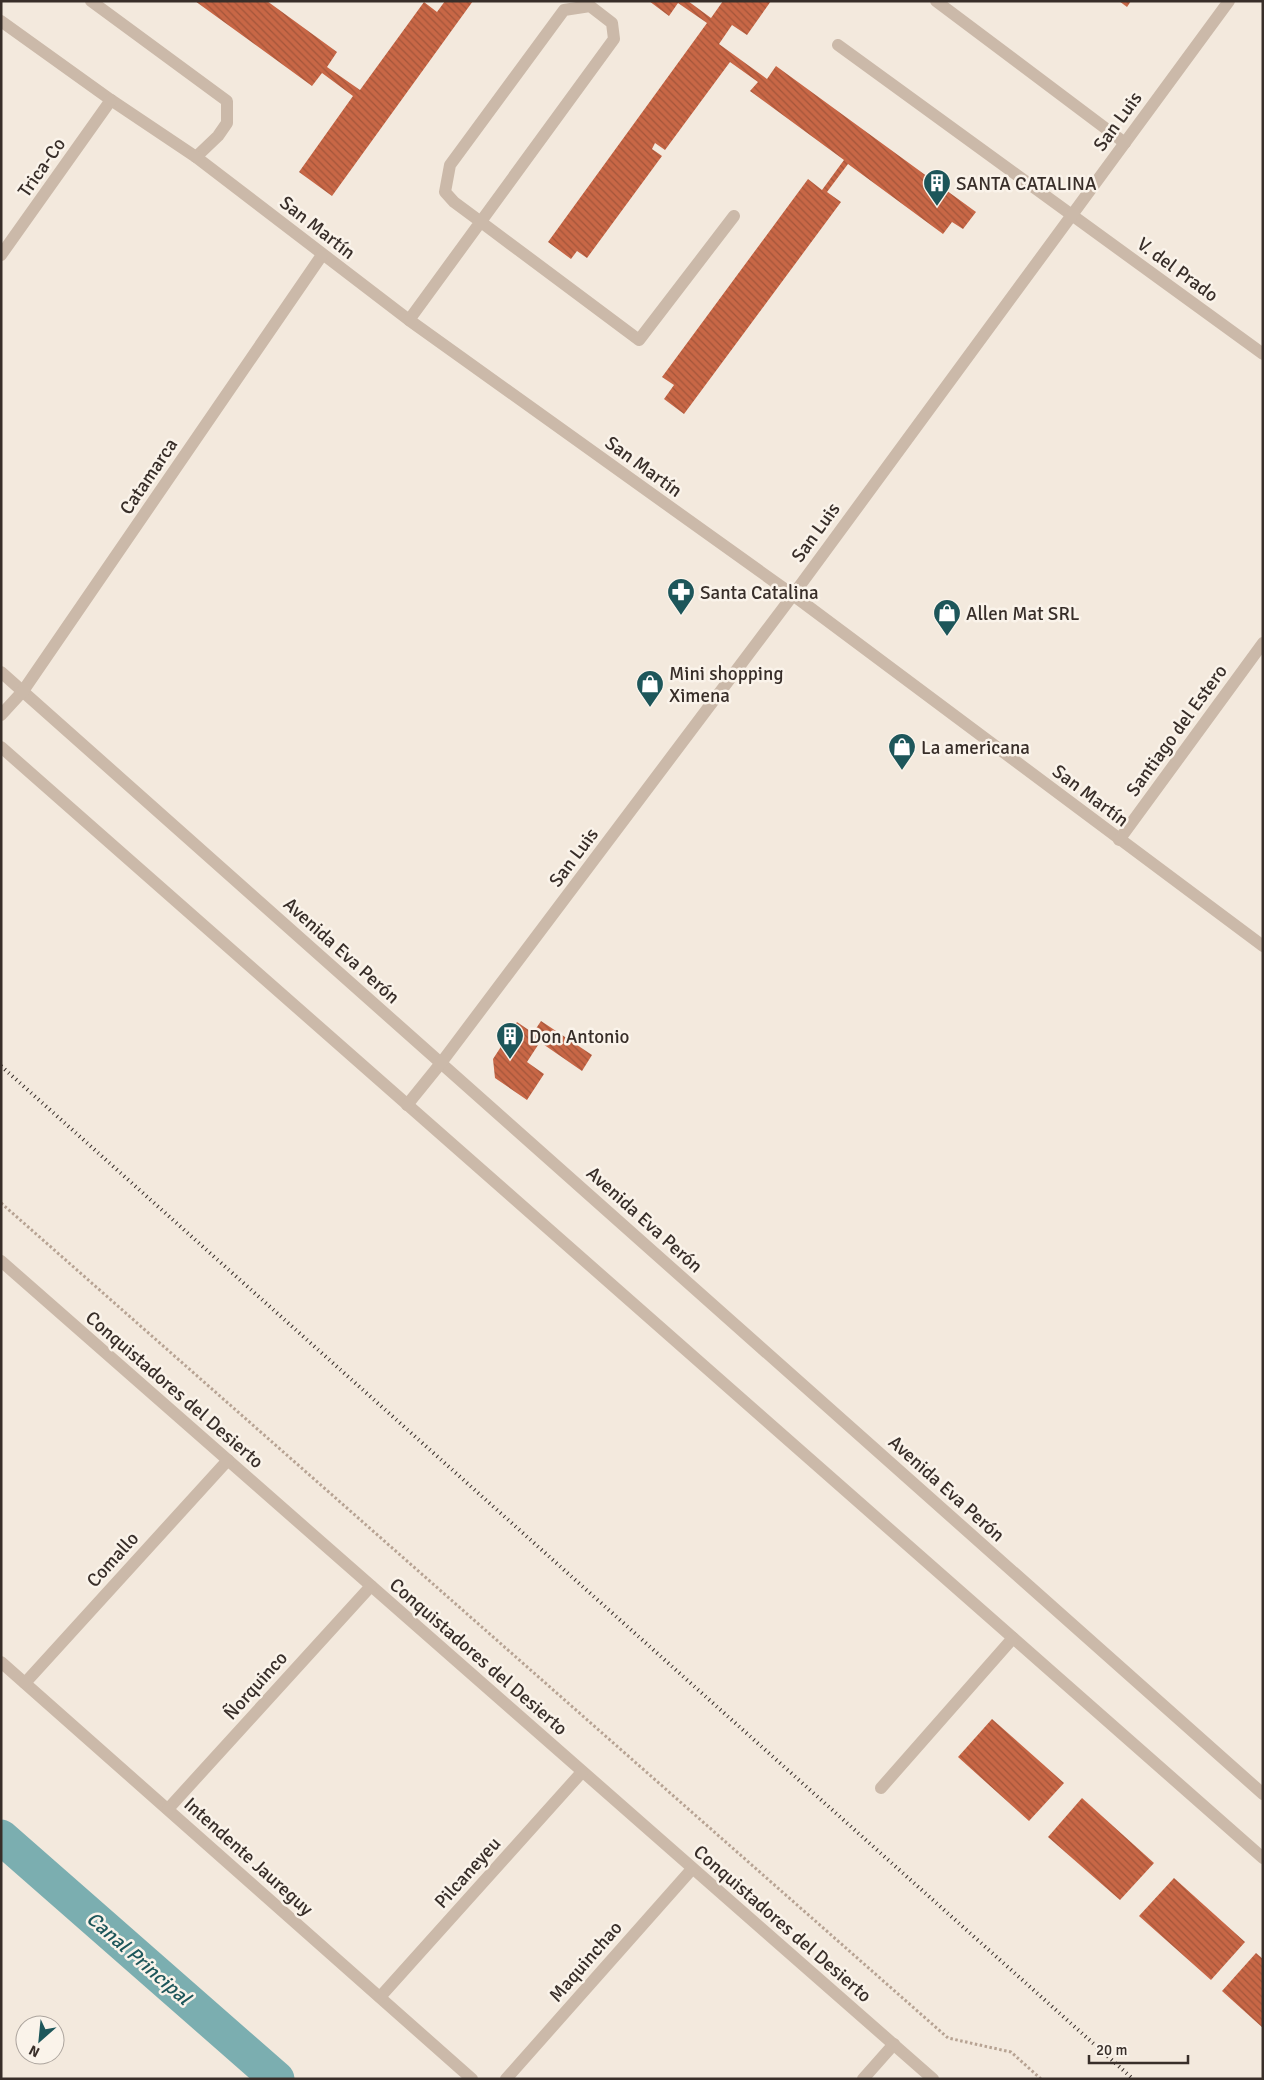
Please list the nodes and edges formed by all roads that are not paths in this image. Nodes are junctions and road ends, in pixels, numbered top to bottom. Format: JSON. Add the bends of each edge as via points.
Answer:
{"nodes":[{"id":1,"x":91,"y":1,"type":"edge"},
{"id":2,"x":936,"y":1,"type":"edge"},
{"id":3,"x":1229,"y":1,"type":"edge"},
{"id":4,"x":1,"y":20,"type":"edge"},
{"id":5,"x":838,"y":45,"type":"dead end"},
{"id":6,"x":111,"y":100,"type":"junction"},
{"id":7,"x":1125,"y":143,"type":"junction"},
{"id":8,"x":196,"y":157,"type":"junction"},
{"id":9,"x":1072,"y":214,"type":"junction"},
{"id":10,"x":734,"y":216,"type":"dead end"},
{"id":11,"x":481,"y":222,"type":"junction"},
{"id":12,"x":1,"y":255,"type":"edge"},
{"id":13,"x":322,"y":255,"type":"junction"},
{"id":14,"x":409,"y":320,"type":"junction"},
{"id":15,"x":1263,"y":354,"type":"edge"},
{"id":16,"x":793,"y":595,"type":"junction"},
{"id":17,"x":1263,"y":643,"type":"edge"},
{"id":18,"x":1,"y":672,"type":"edge"},
{"id":19,"x":23,"y":691,"type":"junction"},
{"id":20,"x":1,"y":715,"type":"edge"},
{"id":21,"x":1,"y":747,"type":"edge"},
{"id":22,"x":1119,"y":840,"type":"junction"},
{"id":23,"x":1263,"y":946,"type":"edge"},
{"id":24,"x":442,"y":1063,"type":"junction"},
{"id":25,"x":407,"y":1105,"type":"junction"},
{"id":26,"x":1,"y":1261,"type":"edge"},
{"id":27,"x":228,"y":1460,"type":"junction"},
{"id":28,"x":371,"y":1586,"type":"junction"},
{"id":29,"x":1012,"y":1638,"type":"junction"},
{"id":30,"x":1,"y":1662,"type":"edge"},
{"id":31,"x":25,"y":1683,"type":"junction"},
{"id":32,"x":582,"y":1772,"type":"junction"},
{"id":33,"x":881,"y":1788,"type":"dead end"},
{"id":34,"x":1263,"y":1794,"type":"edge"},
{"id":35,"x":168,"y":1810,"type":"junction"},
{"id":36,"x":1263,"y":1858,"type":"edge"},
{"id":37,"x":692,"y":1868,"type":"junction"},
{"id":38,"x":380,"y":1997,"type":"junction"},
{"id":39,"x":894,"y":2044,"type":"junction"},
{"id":40,"x":472,"y":2079,"type":"edge"},
{"id":41,"x":506,"y":2079,"type":"edge"},
{"id":42,"x":863,"y":2079,"type":"edge"},
{"id":43,"x":933,"y":2079,"type":"edge"}],
"edges":[{"from":1,"to":8,"type":"street","via":[[227,100],[227,123]]},
{"from":2,"to":7,"type":"street"},
{"from":3,"to":7,"type":"street","name":"San Luis"},
{"from":4,"to":6,"type":"street","name":"San Martín"},
{"from":5,"to":9,"type":"street","name":"V. del Prado"},
{"from":6,"to":8,"type":"street","name":"San Martín"},
{"from":6,"to":12,"type":"street","name":"Trica-Co"},
{"from":7,"to":9,"type":"street","name":"San Luis"},
{"from":8,"to":13,"type":"street","name":"San Martín"},
{"from":9,"to":15,"type":"street","name":"V. del Prado"},
{"from":9,"to":16,"type":"street","name":"San Luis"},
{"from":10,"to":11,"type":"street","via":[[639,340]]},
{"from":11,"to":11,"type":"street","via":[[614,39],[612,24],[590,6],[564,10],[450,165],[445,192]]},
{"from":11,"to":14,"type":"street"},
{"from":13,"to":14,"type":"street","name":"San Martín"},
{"from":13,"to":19,"type":"street","name":"Catamarca"},
{"from":14,"to":16,"type":"street","name":"San Martín"},
{"from":16,"to":22,"type":"street","name":"San Martín"},
{"from":16,"to":24,"type":"street","name":"San Luis"},
{"from":17,"to":22,"type":"street","name":"Santiago del Estero"},
{"from":18,"to":19,"type":"street","name":"Avenida Eva Perón"},
{"from":19,"to":20,"type":"street","name":"Catamarca"},
{"from":19,"to":24,"type":"street","name":"Avenida Eva Perón"},
{"from":21,"to":25,"type":"street"},
{"from":22,"to":23,"type":"street","name":"San Martín"},
{"from":24,"to":25,"type":"street","name":"San Luis"},
{"from":24,"to":34,"type":"street","name":"Avenida Eva Perón"},
{"from":25,"to":29,"type":"street"},
{"from":26,"to":27,"type":"street","name":"Conquistadores del Desierto"},
{"from":27,"to":28,"type":"street","name":"Conquistadores del Desierto"},
{"from":27,"to":31,"type":"street","name":"Comallo"},
{"from":28,"to":32,"type":"street","name":"Conquistadores del Desierto"},
{"from":28,"to":35,"type":"street","name":"Ñorquinco"},
{"from":29,"to":33,"type":"street"},
{"from":29,"to":36,"type":"street"},
{"from":30,"to":31,"type":"street","name":"Intendente Jaureguy"},
{"from":31,"to":35,"type":"street","name":"Intendente Jaureguy"},
{"from":32,"to":37,"type":"street","name":"Conquistadores del Desierto"},
{"from":32,"to":38,"type":"street","name":"Pilcaneyeu"},
{"from":35,"to":38,"type":"street","name":"Intendente Jaureguy"},
{"from":37,"to":39,"type":"street","name":"Conquistadores del Desierto"},
{"from":37,"to":41,"type":"street","name":"Maquinchao"},
{"from":38,"to":40,"type":"street","name":"Intendente Jaureguy"},
{"from":39,"to":42,"type":"street"},
{"from":39,"to":43,"type":"street","name":"Conquistadores del Desierto"}]}
